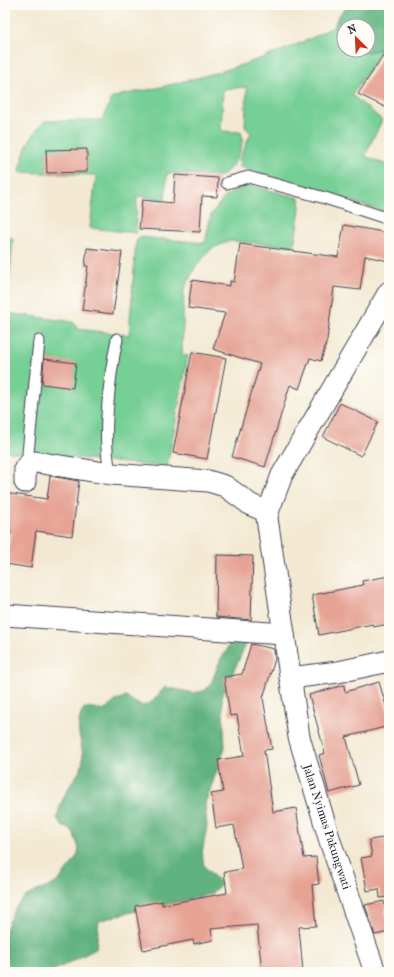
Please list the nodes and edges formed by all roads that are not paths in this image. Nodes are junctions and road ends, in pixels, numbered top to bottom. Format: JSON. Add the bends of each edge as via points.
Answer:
{"nodes":[{"id":1,"x":227,"y":183,"type":"dead end"},
{"id":2,"x":389,"y":219,"type":"edge"},
{"id":3,"x":389,"y":292,"type":"edge"},
{"id":4,"x":117,"y":339,"type":"dead end"},
{"id":5,"x":39,"y":341,"type":"dead end"},
{"id":6,"x":27,"y":473,"type":"joint"},
{"id":7,"x":111,"y":474,"type":"junction"},
{"id":8,"x":268,"y":512,"type":"junction"},
{"id":9,"x":5,"y":616,"type":"edge"},
{"id":10,"x":284,"y":634,"type":"junction"},
{"id":11,"x":389,"y":661,"type":"edge"},
{"id":12,"x":290,"y":678,"type":"junction"},
{"id":13,"x":375,"y":972,"type":"edge"}],
"edges":[{"from":1,"to":2,"type":"lane","via":[[248,177]]},
{"from":3,"to":8,"type":"street","via":[[282,475]]},
{"from":4,"to":7,"type":"lane","via":[[110,374],[108,442]]},
{"from":5,"to":6,"type":"lane"},
{"from":6,"to":7,"type":"street","via":[[36,462]]},
{"from":7,"to":8,"type":"street","via":[[208,481],[225,486],[251,505]]},
{"from":8,"to":10,"type":"street","name":"Jalan Nyimas Pakungwati"},
{"from":9,"to":10,"type":"street"},
{"from":10,"to":12,"type":"street","name":"Jalan Nyimas Pakungwati"},
{"from":11,"to":12,"type":"street","via":[[338,672]]},
{"from":12,"to":13,"type":"street","name":"Jalan Nyimas Pakungwati","via":[[299,737],[330,841]]}]}
